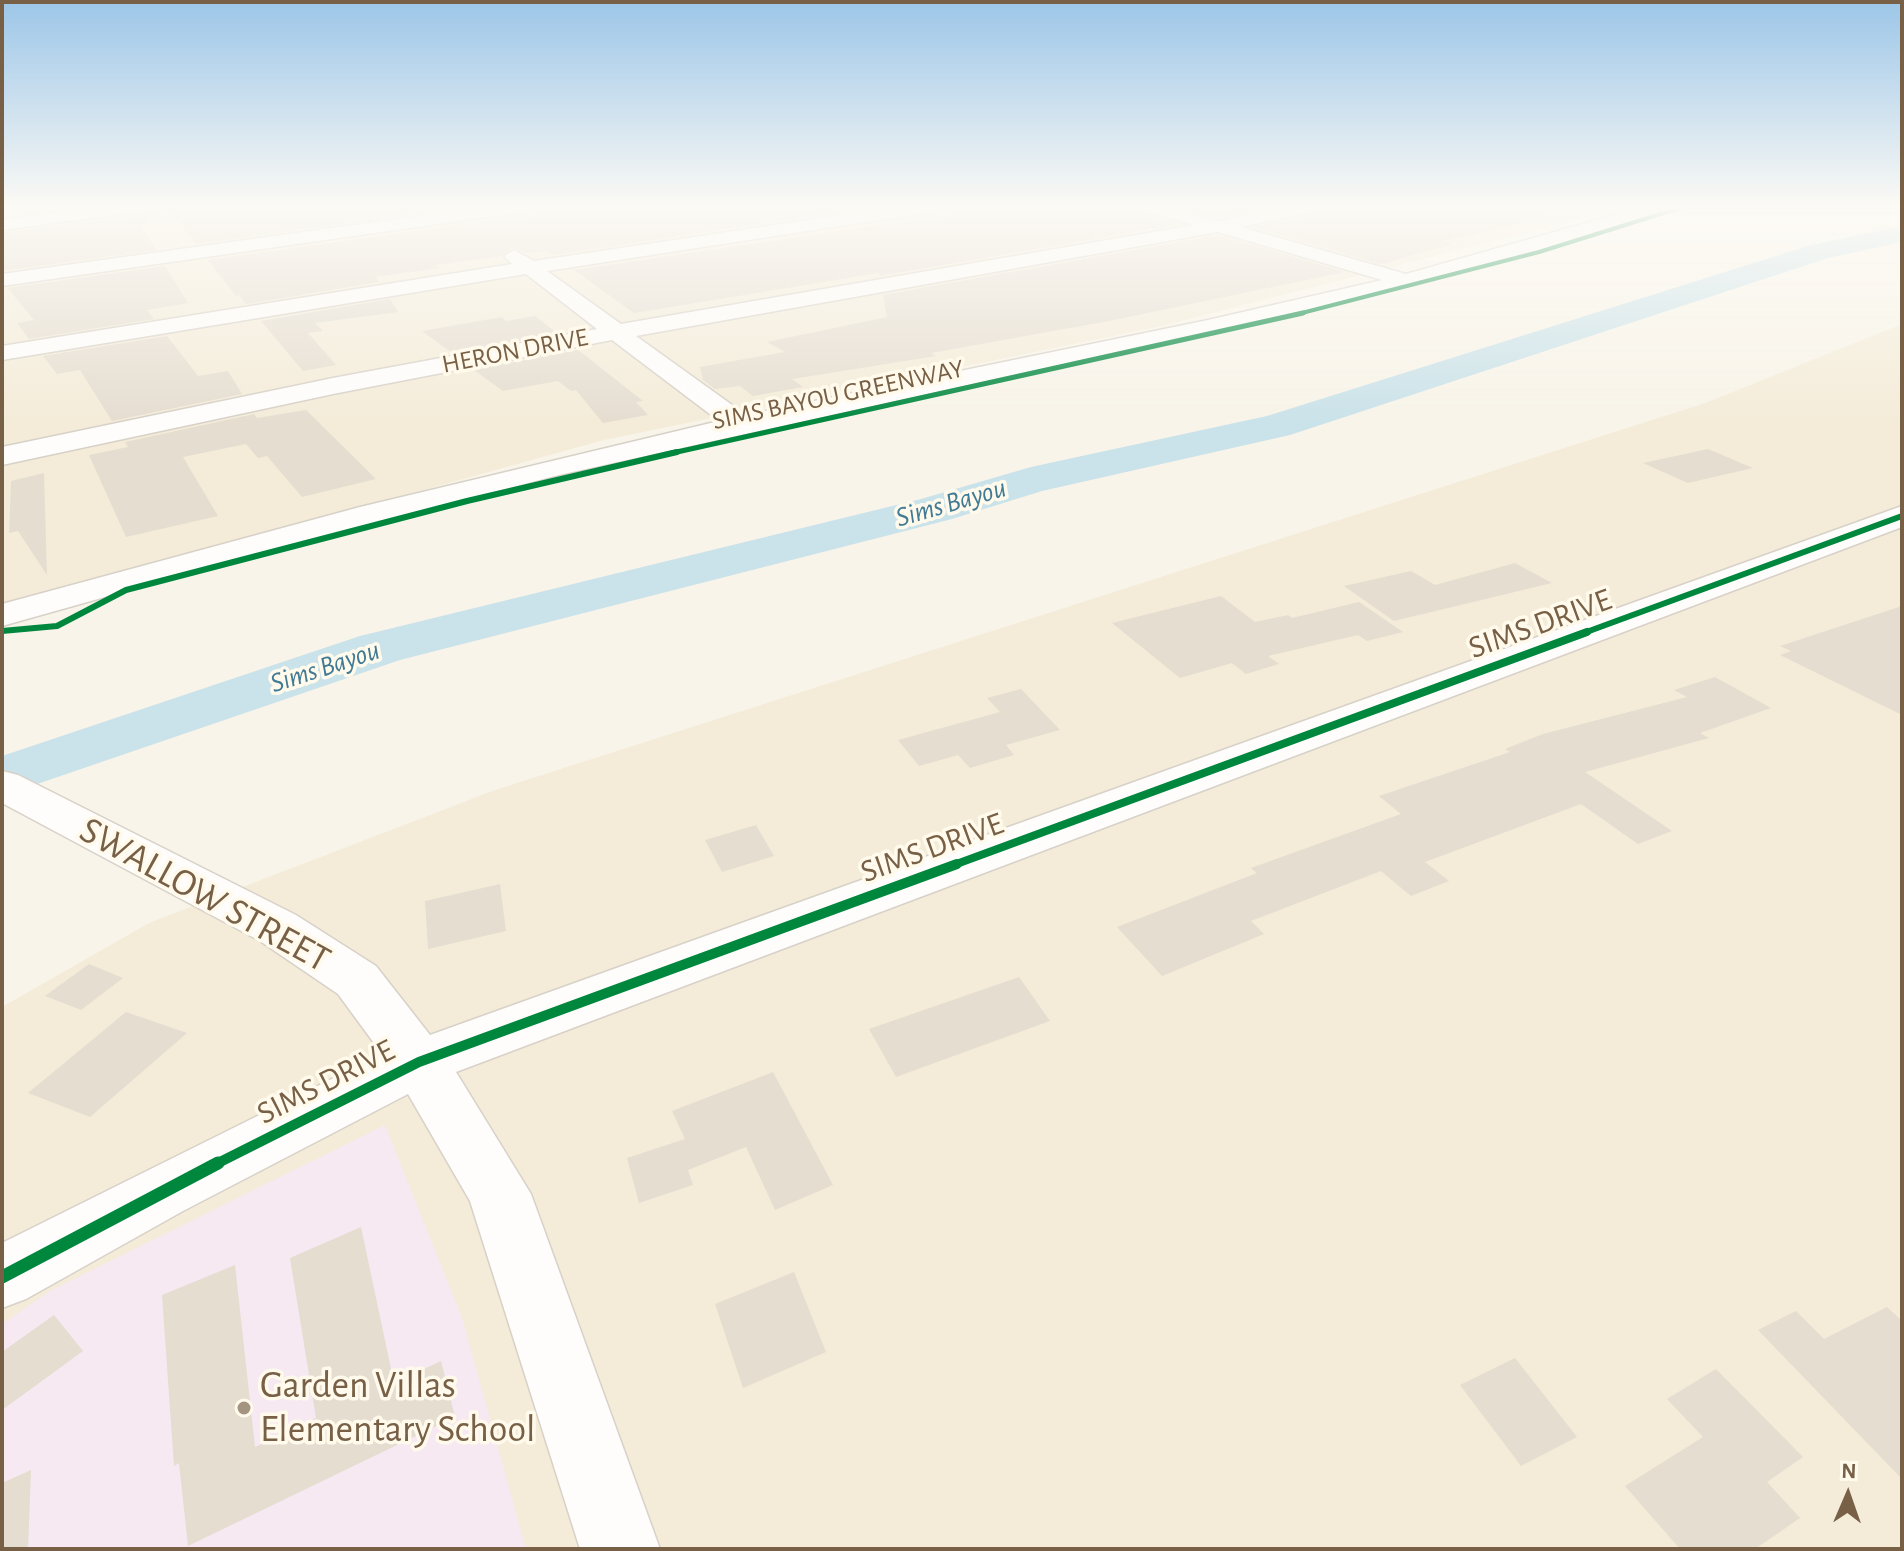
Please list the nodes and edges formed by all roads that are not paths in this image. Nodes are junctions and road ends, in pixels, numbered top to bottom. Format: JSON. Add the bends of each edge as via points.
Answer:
{"nodes":[{"id":1,"x":448,"y":278,"type":"edge"},
{"id":2,"x":543,"y":278,"type":"edge"},
{"id":3,"x":923,"y":278,"type":"edge"},
{"id":4,"x":1400,"y":278,"type":"edge"},
{"id":5,"x":1412,"y":278,"type":"edge"},
{"id":6,"x":1406,"y":280,"type":"junction"},
{"id":7,"x":617,"y":332,"type":"junction"},
{"id":8,"x":2,"y":353,"type":"edge"},
{"id":9,"x":741,"y":425,"type":"junction"},
{"id":10,"x":2,"y":456,"type":"edge"},
{"id":11,"x":1902,"y":516,"type":"edge"},
{"id":12,"x":2,"y":615,"type":"edge"},
{"id":13,"x":2,"y":785,"type":"edge"},
{"id":14,"x":419,"y":1062,"type":"junction"},
{"id":15,"x":2,"y":1277,"type":"edge"},
{"id":16,"x":620,"y":1549,"type":"edge"}],
"edges":[{"from":1,"to":8,"type":"street"},
{"from":2,"to":7,"type":"street"},
{"from":3,"to":7,"type":"street","name":"HERON DRIVE"},
{"from":4,"to":6,"type":"street"},
{"from":5,"to":6,"type":"street"},
{"from":6,"to":9,"type":"street","via":[[1114,348]]},
{"from":7,"to":9,"type":"street"},
{"from":7,"to":10,"type":"street","name":"HERON DRIVE"},
{"from":9,"to":12,"type":"street","via":[[458,493]]},
{"from":11,"to":14,"type":"street","name":"SIMS DRIVE"},
{"from":13,"to":14,"type":"street","name":"SWALLOW STREET","via":[[278,928],[357,980]]},
{"from":14,"to":15,"type":"street","name":"SIMS DRIVE"},
{"from":14,"to":16,"type":"street","name":"SWALLOW STREET","via":[[499,1194]]}]}
